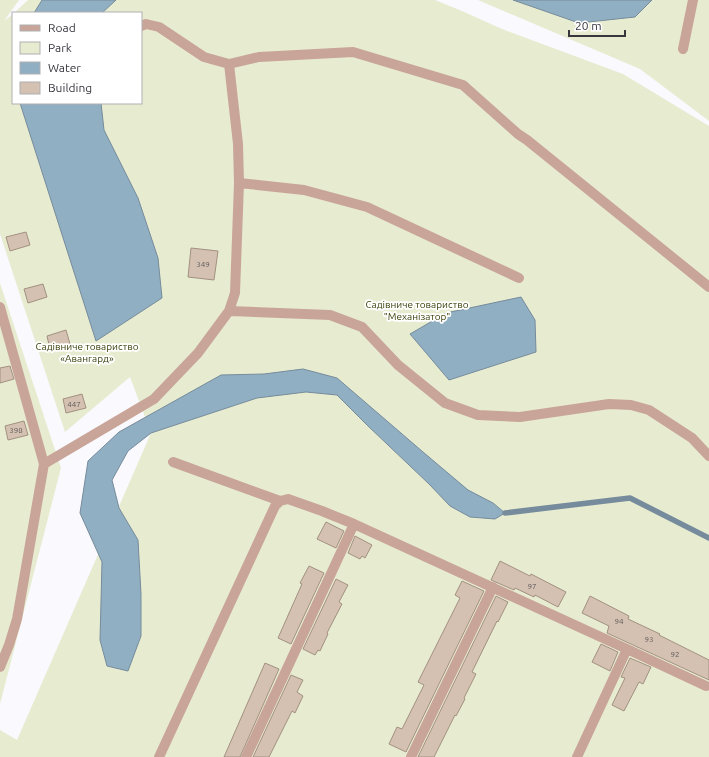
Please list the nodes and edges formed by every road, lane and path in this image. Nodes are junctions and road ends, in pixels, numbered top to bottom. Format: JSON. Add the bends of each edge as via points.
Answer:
{"nodes":[{"id":1,"x":693,"y":0,"type":"edge"},
{"id":2,"x":142,"y":26,"type":"edge"},
{"id":3,"x":683,"y":49,"type":"dead end"},
{"id":4,"x":229,"y":64,"type":"junction"},
{"id":5,"x":239,"y":182,"type":"junction"},
{"id":6,"x":519,"y":278,"type":"dead end"},
{"id":7,"x":709,"y":287,"type":"edge"},
{"id":8,"x":0,"y":307,"type":"edge"},
{"id":9,"x":229,"y":311,"type":"junction"},
{"id":10,"x":709,"y":456,"type":"edge"},
{"id":11,"x":173,"y":462,"type":"dead end"},
{"id":12,"x":44,"y":464,"type":"junction"},
{"id":13,"x":280,"y":501,"type":"junction"},
{"id":14,"x":354,"y":524,"type":"junction"},
{"id":15,"x":493,"y":587,"type":"junction"},
{"id":16,"x":627,"y":648,"type":"junction"},
{"id":17,"x":0,"y":666,"type":"edge"},
{"id":18,"x":706,"y":686,"type":"dead end"},
{"id":19,"x":159,"y":757,"type":"edge"},
{"id":20,"x":246,"y":757,"type":"edge"},
{"id":21,"x":411,"y":757,"type":"edge"},
{"id":22,"x":577,"y":757,"type":"edge"}],
"edges":[{"from":1,"to":3,"type":"street"},
{"from":2,"to":4,"type":"street","via":[[159,27],[204,57]]},
{"from":4,"to":5,"type":"street","via":[[238,144]]},
{"from":4,"to":7,"type":"street","via":[[259,57],[353,52],[463,85],[518,134]]},
{"from":5,"to":6,"type":"street","via":[[304,190],[367,207]]},
{"from":5,"to":9,"type":"street","via":[[235,293]]},
{"from":8,"to":12,"type":"street"},
{"from":9,"to":10,"type":"street","via":[[330,315],[362,327],[398,365],[445,403],[478,415],[520,417],[609,404],[631,405],[649,410],[692,438]]},
{"from":9,"to":12,"type":"street","via":[[198,353],[154,399]]},
{"from":11,"to":13,"type":"street"},
{"from":12,"to":17,"type":"street","via":[[17,619],[10,645]]},
{"from":13,"to":14,"type":"street","via":[[288,499]]},
{"from":13,"to":19,"type":"street","via":[[275,506]]},
{"from":14,"to":15,"type":"street"},
{"from":14,"to":20,"type":"street"},
{"from":15,"to":16,"type":"street"},
{"from":15,"to":21,"type":"street"},
{"from":16,"to":18,"type":"street"},
{"from":16,"to":22,"type":"street"}]}
